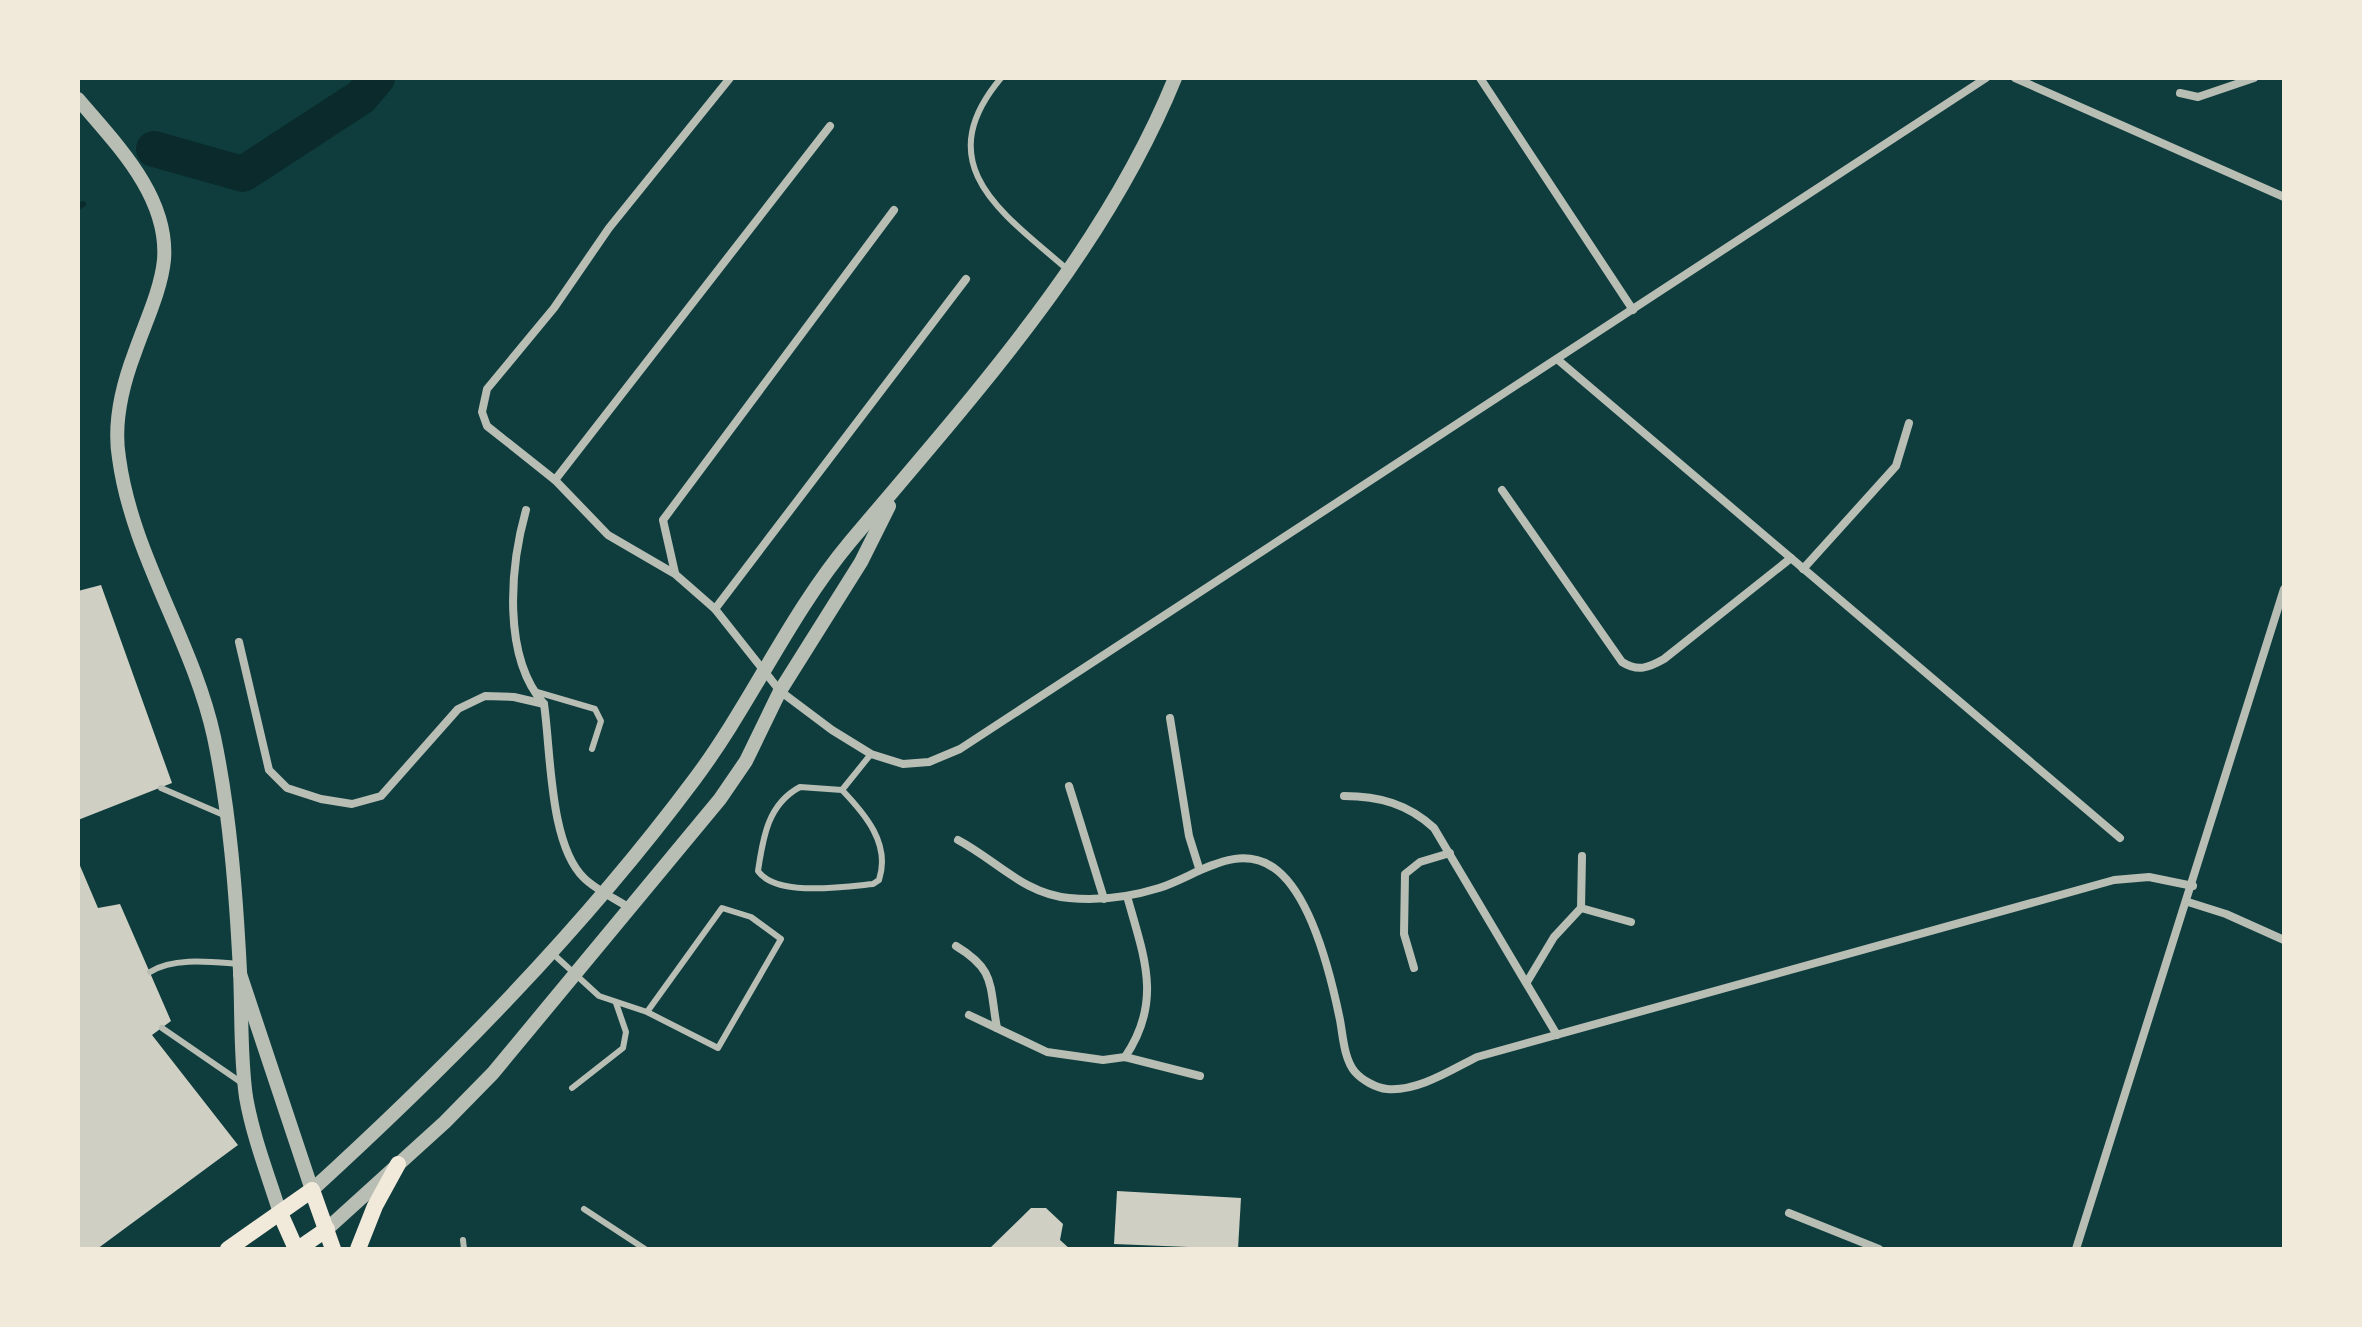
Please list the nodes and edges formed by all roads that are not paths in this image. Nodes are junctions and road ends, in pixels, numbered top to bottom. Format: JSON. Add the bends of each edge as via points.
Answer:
{"nodes":[{"id":1,"x":730,"y":78,"type":"edge"},
{"id":2,"x":1001,"y":78,"type":"edge"},
{"id":3,"x":1175,"y":78,"type":"edge"},
{"id":4,"x":1480,"y":78,"type":"edge"},
{"id":5,"x":1986,"y":78,"type":"edge"},
{"id":6,"x":2015,"y":78,"type":"edge"},
{"id":7,"x":2254,"y":78,"type":"edge"},
{"id":8,"x":2180,"y":93,"type":"dead end"},
{"id":9,"x":78,"y":99,"type":"edge"},
{"id":10,"x":830,"y":126,"type":"dead end"},
{"id":11,"x":2284,"y":197,"type":"edge"},
{"id":12,"x":894,"y":210,"type":"dead end"},
{"id":13,"x":1069,"y":271,"type":"junction"},
{"id":14,"x":966,"y":279,"type":"dead end"},
{"id":15,"x":1633,"y":310,"type":"junction"},
{"id":16,"x":1557,"y":359,"type":"junction"},
{"id":17,"x":1909,"y":423,"type":"dead end"},
{"id":18,"x":555,"y":480,"type":"junction"},
{"id":19,"x":1502,"y":490,"type":"dead end"},
{"id":20,"x":897,"y":491,"type":"junction"},
{"id":21,"x":526,"y":510,"type":"dead end"},
{"id":22,"x":1791,"y":558,"type":"junction"},
{"id":23,"x":1803,"y":569,"type":"junction"},
{"id":24,"x":675,"y":574,"type":"junction"},
{"id":25,"x":2284,"y":589,"type":"edge"},
{"id":26,"x":715,"y":609,"type":"junction"},
{"id":27,"x":239,"y":642,"type":"dead end"},
{"id":28,"x":763,"y":671,"type":"junction"},
{"id":29,"x":532,"y":691,"type":"junction"},
{"id":30,"x":780,"y":691,"type":"junction"},
{"id":31,"x":544,"y":704,"type":"junction"},
{"id":32,"x":1170,"y":718,"type":"dead end"},
{"id":33,"x":592,"y":749,"type":"dead end"},
{"id":34,"x":871,"y":754,"type":"junction"},
{"id":35,"x":169,"y":784,"type":"dead end"},
{"id":36,"x":1069,"y":786,"type":"dead end"},
{"id":37,"x":161,"y":788,"type":"dead end"},
{"id":38,"x":842,"y":790,"type":"junction"},
{"id":39,"x":1344,"y":796,"type":"dead end"},
{"id":40,"x":182,"y":797,"type":"junction"},
{"id":41,"x":226,"y":816,"type":"junction"},
{"id":42,"x":2120,"y":838,"type":"dead end"},
{"id":43,"x":958,"y":840,"type":"dead end"},
{"id":44,"x":1450,"y":853,"type":"junction"},
{"id":45,"x":1582,"y":856,"type":"dead end"},
{"id":46,"x":1199,"y":868,"type":"junction"},
{"id":47,"x":2193,"y":886,"type":"junction"},
{"id":48,"x":605,"y":891,"type":"junction"},
{"id":49,"x":1127,"y":896,"type":"junction"},
{"id":50,"x":1104,"y":899,"type":"junction"},
{"id":51,"x":2188,"y":902,"type":"junction"},
{"id":52,"x":1581,"y":908,"type":"junction"},
{"id":53,"x":632,"y":909,"type":"junction"},
{"id":54,"x":1631,"y":922,"type":"dead end"},
{"id":55,"x":2284,"y":940,"type":"edge"},
{"id":56,"x":956,"y":946,"type":"dead end"},
{"id":57,"x":551,"y":952,"type":"junction"},
{"id":58,"x":1414,"y":968,"type":"dead end"},
{"id":59,"x":240,"y":969,"type":"junction"},
{"id":60,"x":150,"y":972,"type":"dead end"},
{"id":61,"x":576,"y":975,"type":"junction"},
{"id":62,"x":1527,"y":982,"type":"junction"},
{"id":63,"x":616,"y":1003,"type":"junction"},
{"id":64,"x":647,"y":1012,"type":"junction"},
{"id":65,"x":969,"y":1015,"type":"dead end"},
{"id":66,"x":162,"y":1028,"type":"dead end"},
{"id":67,"x":997,"y":1028,"type":"junction"},
{"id":68,"x":1557,"y":1035,"type":"junction"},
{"id":69,"x":1125,"y":1057,"type":"junction"},
{"id":70,"x":1200,"y":1076,"type":"dead end"},
{"id":71,"x":245,"y":1085,"type":"junction"},
{"id":72,"x":572,"y":1088,"type":"dead end"},
{"id":73,"x":398,"y":1164,"type":"junction"},
{"id":74,"x":312,"y":1190,"type":"junction"},
{"id":75,"x":584,"y":1209,"type":"dead end"},
{"id":76,"x":280,"y":1213,"type":"junction"},
{"id":77,"x":1789,"y":1213,"type":"dead end"},
{"id":78,"x":327,"y":1229,"type":"junction"},
{"id":79,"x":463,"y":1240,"type":"dead end"},
{"id":80,"x":228,"y":1249,"type":"edge"},
{"id":81,"x":297,"y":1249,"type":"edge"},
{"id":82,"x":333,"y":1249,"type":"edge"},
{"id":83,"x":358,"y":1249,"type":"edge"},
{"id":84,"x":464,"y":1249,"type":"edge"},
{"id":85,"x":645,"y":1249,"type":"edge"},
{"id":86,"x":1879,"y":1249,"type":"edge"},
{"id":87,"x":2076,"y":1249,"type":"edge"}],
"edges":[{"from":1,"to":18,"type":"street","via":[[487,389],[482,412],[487,426]]},
{"from":2,"to":13,"type":"lane","via":[[973,125],[972,170],[986,196]]},
{"from":3,"to":13,"type":"street","via":[[1125,184]]},
{"from":4,"to":15,"type":"street"},
{"from":5,"to":15,"type":"street"},
{"from":6,"to":11,"type":"street"},
{"from":7,"to":8,"type":"street","via":[[2198,97]]},
{"from":9,"to":41,"type":"street","via":[[148,192],[163,238],[158,286],[120,403],[118,454],[132,512],[199,682]]},
{"from":10,"to":18,"type":"street"},
{"from":12,"to":24,"type":"street","via":[[663,520]]},
{"from":13,"to":20,"type":"street"},
{"from":14,"to":26,"type":"street"},
{"from":15,"to":16,"type":"street"},
{"from":16,"to":22,"type":"street"},
{"from":16,"to":34,"type":"street","via":[[960,749],[929,762],[903,764]]},
{"from":17,"to":23,"type":"street","via":[[1896,466]]},
{"from":18,"to":24,"type":"street","via":[[608,535]]},
{"from":19,"to":22,"type":"street","via":[[1603,637],[1630,667],[1650,667],[1664,659]]},
{"from":20,"to":28,"type":"street","via":[[849,544]]},
{"from":20,"to":30,"type":"street","via":[[861,562]]},
{"from":21,"to":29,"type":"street","via":[[513,588],[515,625]]},
{"from":22,"to":23,"type":"street"},
{"from":23,"to":42,"type":"street"},
{"from":24,"to":26,"type":"street"},
{"from":25,"to":47,"type":"street"},
{"from":26,"to":28,"type":"street"},
{"from":27,"to":31,"type":"street","via":[[269,770],[287,788],[321,799],[352,804],[381,796],[458,709],[485,696]]},
{"from":28,"to":30,"type":"street"},
{"from":28,"to":48,"type":"street","via":[[697,776]]},
{"from":29,"to":31,"type":"street"},
{"from":29,"to":33,"type":"lane","via":[[595,709],[601,721]]},
{"from":30,"to":34,"type":"street"},
{"from":30,"to":53,"type":"street","via":[[746,761]]},
{"from":31,"to":48,"type":"street","via":[[563,839],[575,868]]},
{"from":32,"to":46,"type":"street"},
{"from":34,"to":38,"type":"lane"},
{"from":35,"to":40,"type":"lane"},
{"from":36,"to":50,"type":"street"},
{"from":37,"to":40,"type":"lane"},
{"from":38,"to":38,"type":"lane","via":[[877,839],[883,863],[879,880],[808,887],[763,879],[758,871],[763,832],[783,796],[800,787]]},
{"from":39,"to":44,"type":"street","via":[[1373,796],[1407,808],[1434,828]]},
{"from":40,"to":41,"type":"lane"},
{"from":41,"to":59,"type":"street"},
{"from":43,"to":50,"type":"street","via":[[1025,885],[1066,898]]},
{"from":44,"to":58,"type":"street","via":[[1420,862],[1405,874],[1404,934]]},
{"from":44,"to":62,"type":"street"},
{"from":45,"to":52,"type":"street"},
{"from":46,"to":49,"type":"street","via":[[1163,887]]},
{"from":46,"to":68,"type":"street","via":[[1250,859],[1275,868],[1293,884],[1332,984],[1347,1059],[1368,1082],[1385,1089],[1404,1088],[1477,1057]]},
{"from":47,"to":51,"type":"street"},
{"from":47,"to":68,"type":"street","via":[[2149,877],[2114,880]]},
{"from":48,"to":53,"type":"street"},
{"from":48,"to":57,"type":"street"},
{"from":49,"to":50,"type":"street"},
{"from":49,"to":69,"type":"street","via":[[1148,978],[1148,1002],[1144,1023]]},
{"from":51,"to":55,"type":"street"},
{"from":51,"to":87,"type":"street"},
{"from":52,"to":54,"type":"street"},
{"from":52,"to":62,"type":"street","via":[[1554,937]]},
{"from":53,"to":61,"type":"street"},
{"from":56,"to":67,"type":"street","via":[[980,960]]},
{"from":57,"to":61,"type":"lane"},
{"from":57,"to":74,"type":"street","via":[[442,1068]]},
{"from":59,"to":60,"type":"lane","via":[[188,962]]},
{"from":59,"to":71,"type":"street"},
{"from":59,"to":74,"type":"street"},
{"from":61,"to":63,"type":"lane","via":[[599,996]]},
{"from":61,"to":73,"type":"street","via":[[493,1073]]},
{"from":62,"to":68,"type":"street"},
{"from":63,"to":64,"type":"lane"},
{"from":63,"to":72,"type":"lane","via":[[626,1032],[623,1048]]},
{"from":64,"to":64,"type":"lane","via":[[722,908],[751,917],[781,939],[718,1048]]},
{"from":65,"to":67,"type":"street"},
{"from":66,"to":71,"type":"lane"},
{"from":67,"to":69,"type":"street","via":[[1047,1052],[1074,1058]]},
{"from":69,"to":70,"type":"street"},
{"from":71,"to":76,"type":"street","via":[[253,1130]]},
{"from":73,"to":78,"type":"street"},
{"from":73,"to":83,"type":"main road"},
{"from":74,"to":76,"type":"main road"},
{"from":74,"to":78,"type":"main road"},
{"from":75,"to":85,"type":"lane"},
{"from":76,"to":80,"type":"main road"},
{"from":76,"to":81,"type":"main road"},
{"from":77,"to":86,"type":"street"},
{"from":78,"to":81,"type":"main road"},
{"from":78,"to":82,"type":"main road"},
{"from":79,"to":84,"type":"lane"}]}
